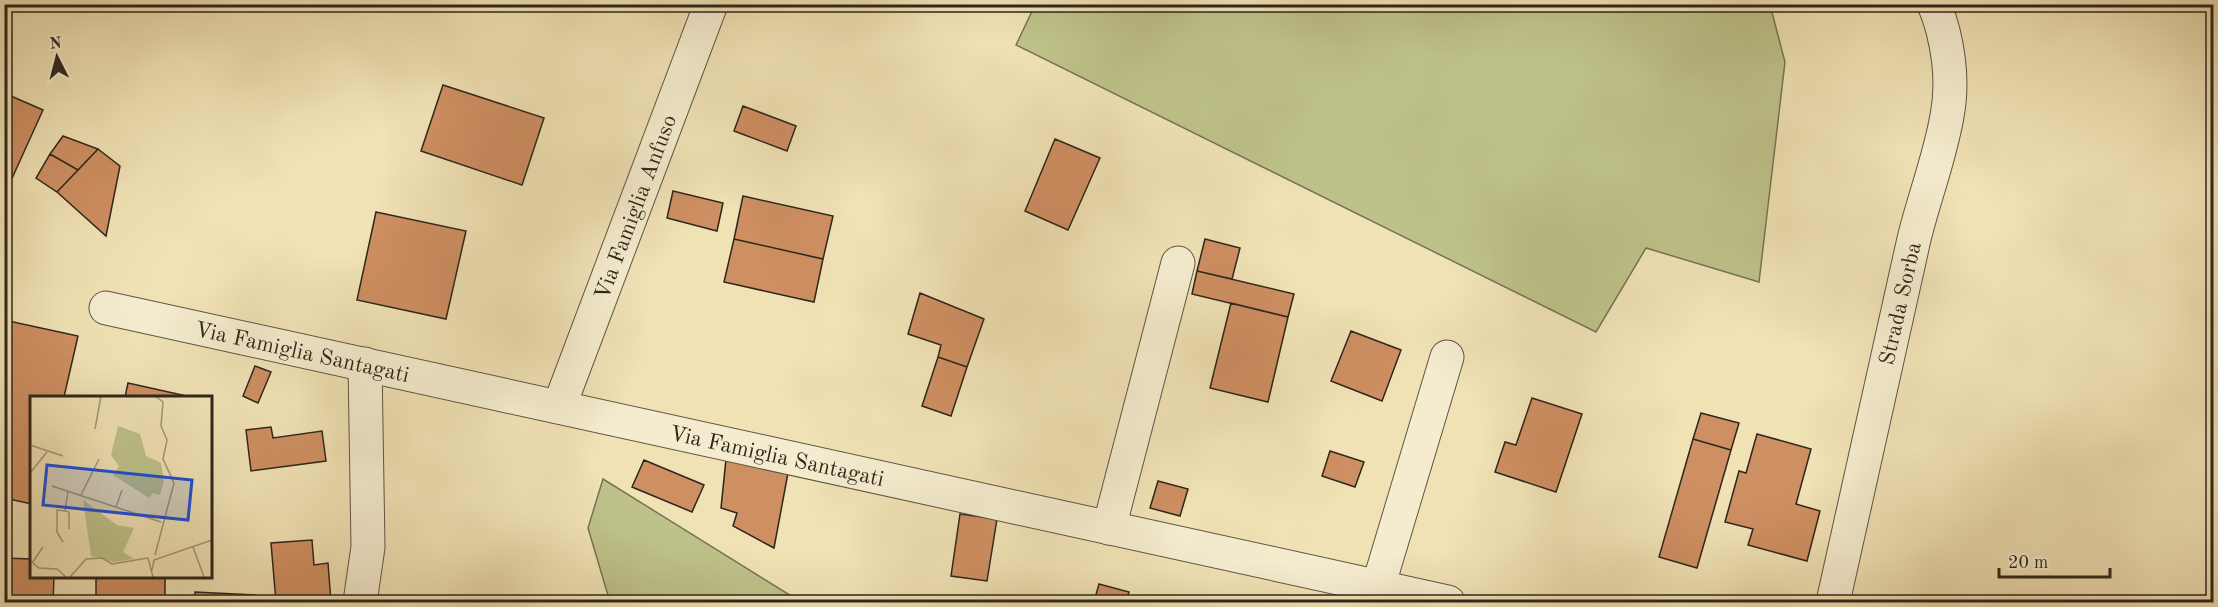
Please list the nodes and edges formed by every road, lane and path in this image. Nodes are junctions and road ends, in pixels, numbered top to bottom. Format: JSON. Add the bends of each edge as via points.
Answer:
{"nodes":[{"id":1,"x":711,"y":4,"type":"edge"},
{"id":2,"x":1934,"y":4,"type":"edge"},
{"id":3,"x":1178,"y":263,"type":"dead end"},
{"id":4,"x":106,"y":308,"type":"dead end"},
{"id":5,"x":1447,"y":357,"type":"dead end"},
{"id":6,"x":365,"y":364,"type":"junction"},
{"id":7,"x":559,"y":407,"type":"junction"},
{"id":8,"x":1109,"y":528,"type":"junction"},
{"id":9,"x":1378,"y":587,"type":"junction"},
{"id":10,"x":360,"y":603,"type":"edge"},
{"id":11,"x":1448,"y":603,"type":"edge"},
{"id":12,"x":1833,"y":603,"type":"edge"}],
"edges":[{"from":1,"to":7,"type":"street","name":"Via Famiglia Anfuso"},
{"from":2,"to":12,"type":"street","name":"Strada Sorba","via":[[1950,73],[1947,115],[1873,414]]},
{"from":3,"to":8,"type":"street"},
{"from":4,"to":6,"type":"street","name":"Via Famiglia Santagati"},
{"from":5,"to":9,"type":"street"},
{"from":6,"to":7,"type":"street","name":"Via Famiglia Santagati"},
{"from":6,"to":10,"type":"street","via":[[368,547]]},
{"from":7,"to":8,"type":"street","name":"Via Famiglia Santagati"},
{"from":8,"to":9,"type":"street","name":"Via Famiglia Santagati"},
{"from":9,"to":11,"type":"street","name":"Via Famiglia Santagati"}]}
